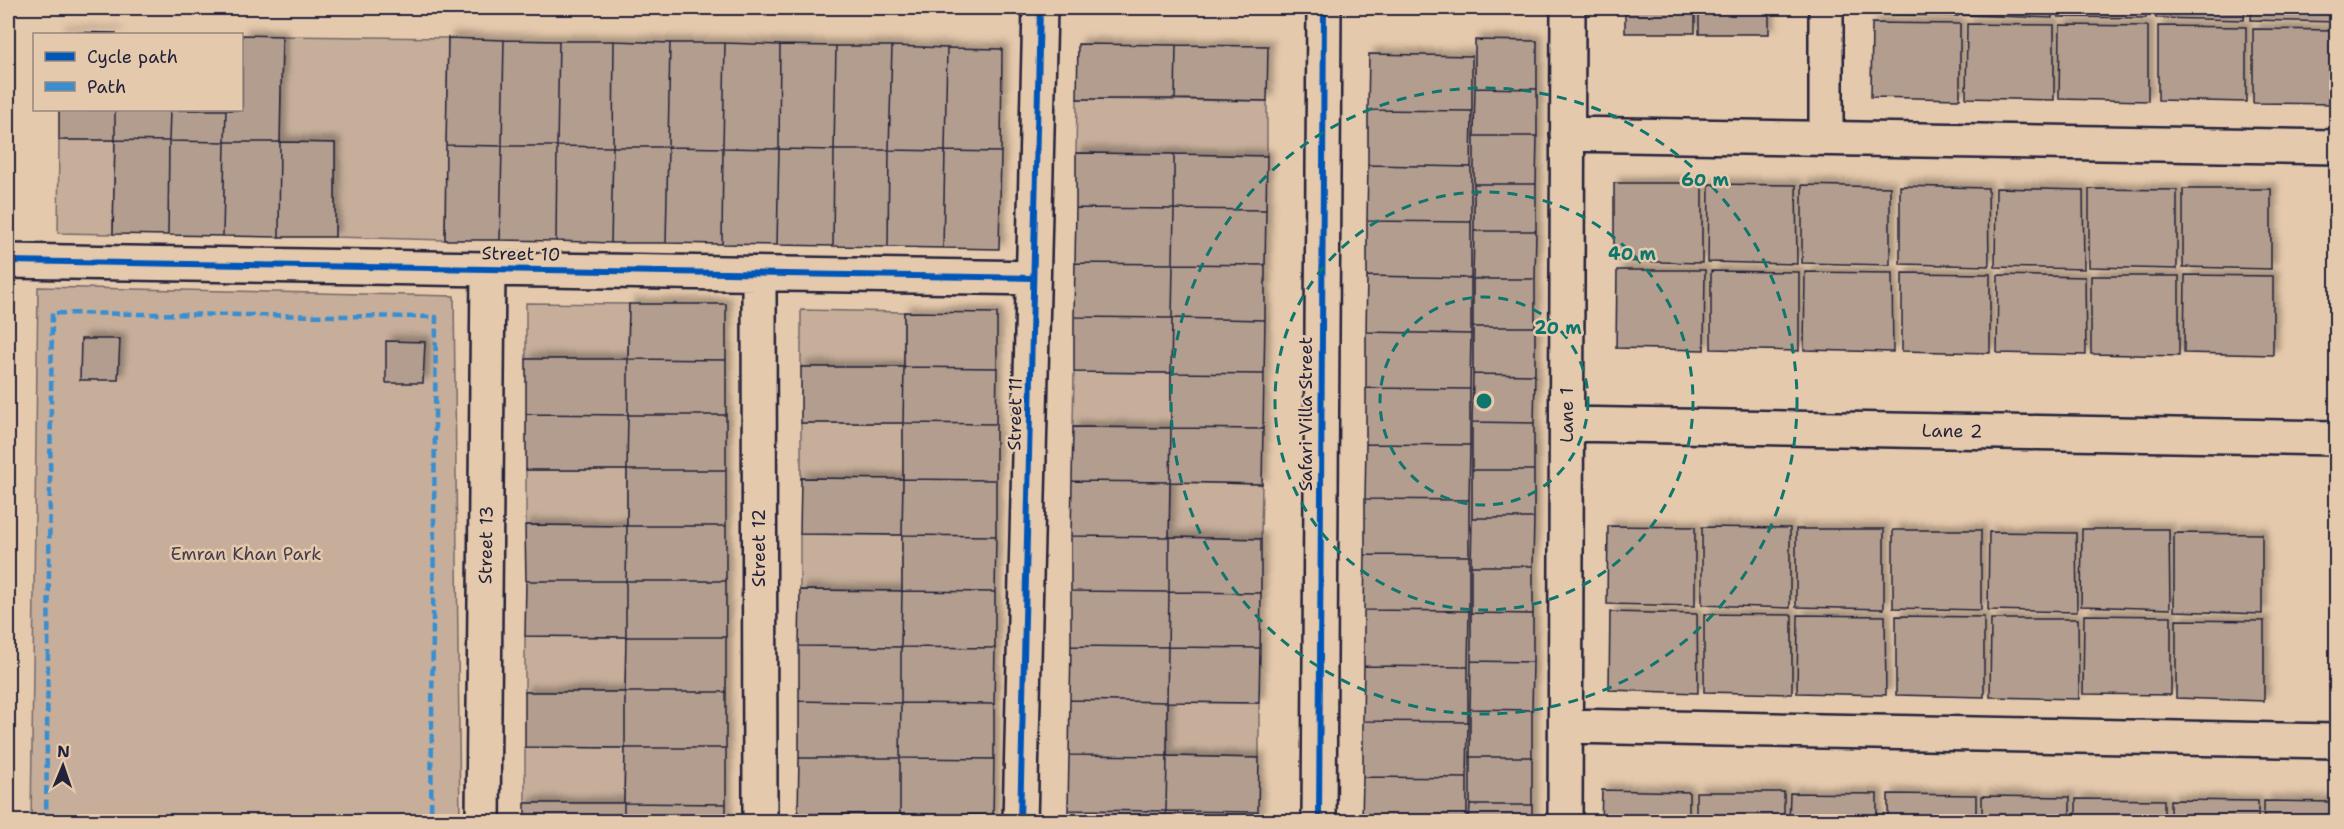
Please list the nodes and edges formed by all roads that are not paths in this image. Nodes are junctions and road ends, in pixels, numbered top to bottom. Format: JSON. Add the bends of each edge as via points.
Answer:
{"nodes":[{"id":1,"x":1040,"y":8,"type":"edge"},
{"id":2,"x":1324,"y":8,"type":"edge"},
{"id":3,"x":1568,"y":8,"type":"edge"},
{"id":4,"x":1826,"y":8,"type":"edge"},
{"id":5,"x":1567,"y":134,"type":"junction"},
{"id":6,"x":1826,"y":138,"type":"junction"},
{"id":7,"x":2337,"y":147,"type":"edge"},
{"id":8,"x":8,"y":261,"type":"edge"},
{"id":9,"x":488,"y":269,"type":"junction"},
{"id":10,"x":759,"y":274,"type":"junction"},
{"id":11,"x":1033,"y":278,"type":"junction"},
{"id":12,"x":1567,"y":424,"type":"junction"},
{"id":13,"x":2337,"y":438,"type":"edge"},
{"id":14,"x":1566,"y":726,"type":"junction"},
{"id":15,"x":2337,"y":741,"type":"edge"},
{"id":16,"x":483,"y":822,"type":"edge"},
{"id":17,"x":760,"y":822,"type":"edge"},
{"id":18,"x":1020,"y":822,"type":"edge"},
{"id":19,"x":1319,"y":822,"type":"edge"},
{"id":20,"x":1565,"y":822,"type":"edge"}],
"edges":[{"from":1,"to":11,"type":"street","name":"Street 11"},
{"from":2,"to":19,"type":"street","name":"Safari Villa Street"},
{"from":3,"to":5,"type":"street","name":"Lane 1"},
{"from":4,"to":6,"type":"street"},
{"from":5,"to":6,"type":"street"},
{"from":5,"to":12,"type":"street","name":"Lane 1"},
{"from":6,"to":7,"type":"street"},
{"from":8,"to":9,"type":"street","name":"Street 10"},
{"from":9,"to":10,"type":"street","name":"Street 10"},
{"from":9,"to":16,"type":"street","name":"Street 13"},
{"from":10,"to":11,"type":"street","name":"Street 10"},
{"from":10,"to":17,"type":"street","name":"Street 12"},
{"from":11,"to":18,"type":"street","name":"Street 11"},
{"from":12,"to":13,"type":"street","name":"Lane 2"},
{"from":12,"to":14,"type":"street","name":"Lane 1"},
{"from":14,"to":15,"type":"street"},
{"from":14,"to":20,"type":"street","name":"Lane 1"}]}
